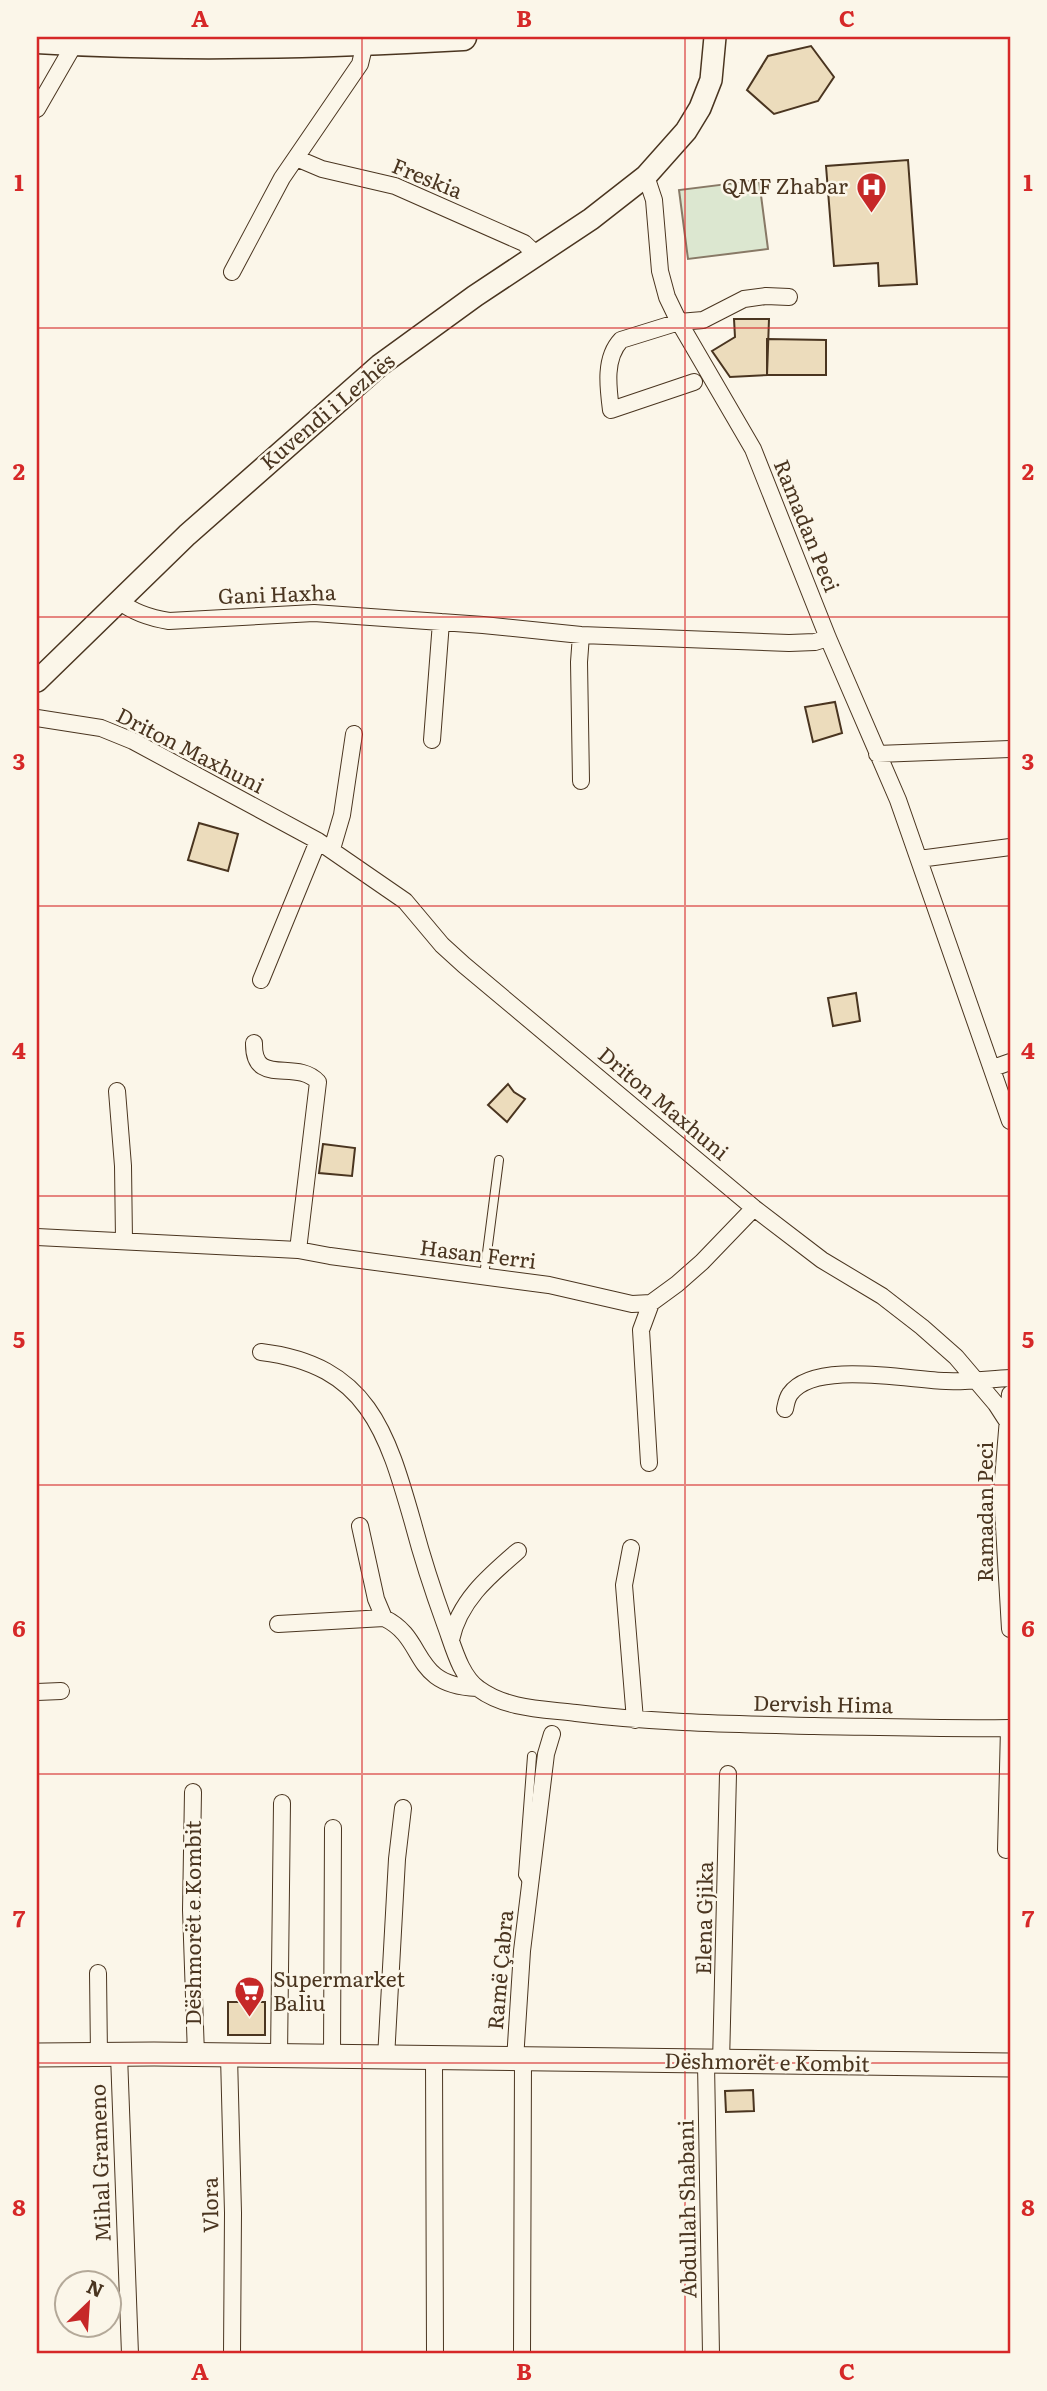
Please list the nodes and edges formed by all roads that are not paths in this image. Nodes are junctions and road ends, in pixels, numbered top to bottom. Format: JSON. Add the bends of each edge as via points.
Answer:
{"nodes":[{"id":1,"x":463,"y":37,"type":"edge"},
{"id":2,"x":715,"y":37,"type":"edge"},
{"id":3,"x":37,"y":40,"type":"edge"},
{"id":4,"x":104,"y":40,"type":"edge"},
{"id":5,"x":295,"y":40,"type":"edge"},
{"id":6,"x":152,"y":41,"type":"edge"},
{"id":7,"x":220,"y":41,"type":"edge"},
{"id":8,"x":75,"y":43,"type":"junction"},
{"id":9,"x":365,"y":43,"type":"junction"},
{"id":10,"x":37,"y":109,"type":"edge"},
{"id":11,"x":296,"y":158,"type":"junction"},
{"id":12,"x":646,"y":176,"type":"junction"},
{"id":13,"x":537,"y":255,"type":"junction"},
{"id":14,"x":232,"y":272,"type":"dead end"},
{"id":15,"x":789,"y":298,"type":"dead end"},
{"id":16,"x":679,"y":322,"type":"junction"},
{"id":17,"x":694,"y":382,"type":"dead end"},
{"id":18,"x":119,"y":601,"type":"junction"},
{"id":19,"x":441,"y":622,"type":"junction"},
{"id":20,"x":581,"y":635,"type":"junction"},
{"id":21,"x":828,"y":638,"type":"junction"},
{"id":22,"x":37,"y":681,"type":"edge"},
{"id":23,"x":37,"y":718,"type":"edge"},
{"id":24,"x":354,"y":734,"type":"dead end"},
{"id":25,"x":432,"y":740,"type":"dead end"},
{"id":26,"x":1010,"y":748,"type":"edge"},
{"id":27,"x":877,"y":754,"type":"junction"},
{"id":28,"x":581,"y":780,"type":"dead end"},
{"id":29,"x":325,"y":845,"type":"junction"},
{"id":30,"x":1010,"y":847,"type":"edge"},
{"id":31,"x":919,"y":859,"type":"junction"},
{"id":32,"x":261,"y":980,"type":"dead end"},
{"id":33,"x":254,"y":1043,"type":"dead end"},
{"id":34,"x":1010,"y":1062,"type":"edge"},
{"id":35,"x":993,"y":1068,"type":"junction"},
{"id":36,"x":117,"y":1091,"type":"dead end"},
{"id":37,"x":1010,"y":1121,"type":"edge"},
{"id":38,"x":499,"y":1160,"type":"dead end"},
{"id":39,"x":754,"y":1208,"type":"junction"},
{"id":40,"x":37,"y":1237,"type":"edge"},
{"id":41,"x":124,"y":1240,"type":"junction"},
{"id":42,"x":298,"y":1250,"type":"junction"},
{"id":43,"x":484,"y":1276,"type":"junction"},
{"id":44,"x":651,"y":1303,"type":"junction"},
{"id":45,"x":261,"y":1352,"type":"dead end"},
{"id":46,"x":1010,"y":1378,"type":"edge"},
{"id":47,"x":976,"y":1380,"type":"junction"},
{"id":48,"x":1010,"y":1394,"type":"edge"},
{"id":49,"x":785,"y":1409,"type":"dead end"},
{"id":50,"x":1007,"y":1421,"type":"junction"},
{"id":51,"x":649,"y":1463,"type":"dead end"},
{"id":52,"x":360,"y":1526,"type":"dead end"},
{"id":53,"x":631,"y":1548,"type":"dead end"},
{"id":54,"x":518,"y":1551,"type":"dead end"},
{"id":55,"x":384,"y":1618,"type":"junction"},
{"id":56,"x":278,"y":1624,"type":"dead end"},
{"id":57,"x":1010,"y":1629,"type":"edge"},
{"id":58,"x":451,"y":1640,"type":"junction"},
{"id":59,"x":477,"y":1688,"type":"junction"},
{"id":60,"x":61,"y":1691,"type":"dead end"},
{"id":61,"x":37,"y":1692,"type":"edge"},
{"id":62,"x":635,"y":1720,"type":"junction"},
{"id":63,"x":1010,"y":1728,"type":"edge"},
{"id":64,"x":552,"y":1734,"type":"dead end"},
{"id":65,"x":533,"y":1756,"type":"dead end"},
{"id":66,"x":728,"y":1774,"type":"dead end"},
{"id":67,"x":193,"y":1792,"type":"dead end"},
{"id":68,"x":282,"y":1803,"type":"dead end"},
{"id":69,"x":403,"y":1808,"type":"dead end"},
{"id":70,"x":333,"y":1828,"type":"dead end"},
{"id":71,"x":1006,"y":1850,"type":"dead end"},
{"id":72,"x":531,"y":1885,"type":"junction"},
{"id":73,"x":98,"y":1973,"type":"dead end"},
{"id":74,"x":195,"y":2054,"type":"junction"},
{"id":75,"x":37,"y":2055,"type":"edge"},
{"id":76,"x":109,"y":2055,"type":"junction"},
{"id":77,"x":229,"y":2056,"type":"junction"},
{"id":78,"x":279,"y":2056,"type":"junction"},
{"id":79,"x":332,"y":2057,"type":"junction"},
{"id":80,"x":386,"y":2058,"type":"junction"},
{"id":81,"x":434,"y":2059,"type":"junction"},
{"id":82,"x":519,"y":2060,"type":"junction"},
{"id":83,"x":714,"y":2063,"type":"junction"},
{"id":84,"x":1010,"y":2065,"type":"edge"},
{"id":85,"x":130,"y":2354,"type":"edge"},
{"id":86,"x":232,"y":2354,"type":"edge"},
{"id":87,"x":435,"y":2354,"type":"edge"},
{"id":88,"x":522,"y":2354,"type":"edge"},
{"id":89,"x":711,"y":2354,"type":"edge"}],
"edges":[{"from":1,"to":9,"type":"main road"},
{"from":2,"to":12,"type":"street","name":"Kuvendi i Lezhës","via":[[711,80],[700,108]]},
{"from":3,"to":8,"type":"main road"},
{"from":4,"to":6,"type":"main road"},
{"from":4,"to":8,"type":"main road"},
{"from":5,"to":7,"type":"main road"},
{"from":5,"to":9,"type":"main road"},
{"from":6,"to":7,"type":"main road"},
{"from":8,"to":10,"type":"street"},
{"from":9,"to":11,"type":"street","via":[[360,64]]},
{"from":11,"to":13,"type":"street","name":"Freskia","via":[[322,169],[395,186],[524,243]]},
{"from":11,"to":14,"type":"street"},
{"from":12,"to":13,"type":"street","name":"Kuvendi i Lezhës"},
{"from":12,"to":16,"type":"street","name":"Ramadan Peci","via":[[654,200],[660,271]]},
{"from":13,"to":18,"type":"street","name":"Kuvendi i Lezhës","via":[[380,365]]},
{"from":15,"to":16,"type":"street","via":[[744,299],[703,320]]},
{"from":16,"to":17,"type":"street","via":[[629,337],[616,346],[610,361],[611,410]]},
{"from":16,"to":21,"type":"street","name":"Ramadan Peci","via":[[753,449]]},
{"from":18,"to":19,"type":"street","name":"Gani Haxha","via":[[134,612],[169,621],[314,613]]},
{"from":18,"to":22,"type":"street","name":"Kuvendi i Lezhës"},
{"from":19,"to":20,"type":"street","name":"Gani Haxha"},
{"from":19,"to":25,"type":"street"},
{"from":20,"to":21,"type":"street","name":"Gani Haxha","via":[[789,643]]},
{"from":20,"to":28,"type":"street"},
{"from":21,"to":27,"type":"street","name":"Ramadan Peci"},
{"from":23,"to":29,"type":"street","name":"Driton Maxhuni","via":[[101,728],[133,741]]},
{"from":24,"to":29,"type":"street","via":[[342,815]]},
{"from":26,"to":27,"type":"street"},
{"from":27,"to":31,"type":"street","name":"Ramadan Peci"},
{"from":29,"to":32,"type":"street"},
{"from":29,"to":39,"type":"street","name":"Driton Maxhuni","via":[[405,901],[464,965]]},
{"from":30,"to":31,"type":"street"},
{"from":31,"to":35,"type":"street","name":"Ramadan Peci"},
{"from":33,"to":42,"type":"street","via":[[259,1066],[312,1075],[318,1082]]},
{"from":34,"to":35,"type":"street"},
{"from":35,"to":37,"type":"street","name":"Ramadan Peci"},
{"from":36,"to":41,"type":"street"},
{"from":38,"to":43,"type":"lane"},
{"from":39,"to":44,"type":"street","via":[[702,1262]]},
{"from":39,"to":47,"type":"street","name":"Driton Maxhuni","via":[[822,1260],[882,1296],[956,1357]]},
{"from":40,"to":41,"type":"street","name":"Hasan Ferri"},
{"from":41,"to":42,"type":"street","name":"Hasan Ferri"},
{"from":42,"to":43,"type":"street","name":"Hasan Ferri"},
{"from":43,"to":44,"type":"street","name":"Hasan Ferri","via":[[632,1304]]},
{"from":44,"to":51,"type":"street","via":[[641,1330]]},
{"from":45,"to":58,"type":"street","via":[[326,1371],[366,1406],[385,1436],[400,1475]]},
{"from":46,"to":47,"type":"street"},
{"from":47,"to":49,"type":"street","via":[[857,1374],[821,1377],[799,1385],[788,1395]]},
{"from":47,"to":50,"type":"street","name":"Driton Maxhuni"},
{"from":48,"to":50,"type":"street","name":"Ramadan Peci"},
{"from":50,"to":57,"type":"street","name":"Ramadan Peci","via":[[1002,1492]]},
{"from":52,"to":55,"type":"street"},
{"from":53,"to":62,"type":"street","via":[[624,1585]]},
{"from":54,"to":58,"type":"street","via":[[461,1610]]},
{"from":55,"to":56,"type":"street"},
{"from":55,"to":59,"type":"street","name":"Dervish Hima","via":[[406,1633],[434,1675],[463,1688]]},
{"from":58,"to":59,"type":"street","via":[[461,1666]]},
{"from":59,"to":62,"type":"street","name":"Dervish Hima","via":[[520,1706]]},
{"from":60,"to":61,"type":"street"},
{"from":62,"to":63,"type":"street","name":"Dervish Hima"},
{"from":63,"to":71,"type":"street","name":"Dervish Hima"},
{"from":64,"to":72,"type":"street","name":"Ramë Çabra"},
{"from":65,"to":72,"type":"lane","name":"Ramë Çabra","via":[[523,1875]]},
{"from":66,"to":83,"type":"street","name":"Elena Gjika"},
{"from":67,"to":74,"type":"street","name":"Dëshmorët e Kombit"},
{"from":68,"to":78,"type":"street"},
{"from":69,"to":80,"type":"street"},
{"from":70,"to":79,"type":"street"},
{"from":72,"to":82,"type":"street","name":"Ramë Çabra","via":[[522,1951]]},
{"from":73,"to":76,"type":"street"},
{"from":74,"to":76,"type":"main road","name":"Dëshmorët e Kombit"},
{"from":74,"to":77,"type":"main road","name":"Dëshmorët e Kombit"},
{"from":75,"to":76,"type":"main road","name":"Dëshmorët e Kombit"},
{"from":76,"to":85,"type":"street","name":"Mihal Grameno"},
{"from":77,"to":78,"type":"main road","name":"Dëshmorët e Kombit"},
{"from":77,"to":86,"type":"street","name":"Vlora"},
{"from":78,"to":79,"type":"main road","name":"Dëshmorët e Kombit"},
{"from":79,"to":80,"type":"main road","name":"Dëshmorët e Kombit"},
{"from":80,"to":81,"type":"main road","name":"Dëshmorët e Kombit"},
{"from":81,"to":82,"type":"main road","name":"Dëshmorët e Kombit"},
{"from":81,"to":87,"type":"street"},
{"from":82,"to":83,"type":"main road","name":"Dëshmorët e Kombit"},
{"from":82,"to":88,"type":"street"},
{"from":83,"to":84,"type":"main road","name":"Dëshmorët e Kombit"},
{"from":83,"to":89,"type":"street","name":"Abdullah Shabani"}]}
